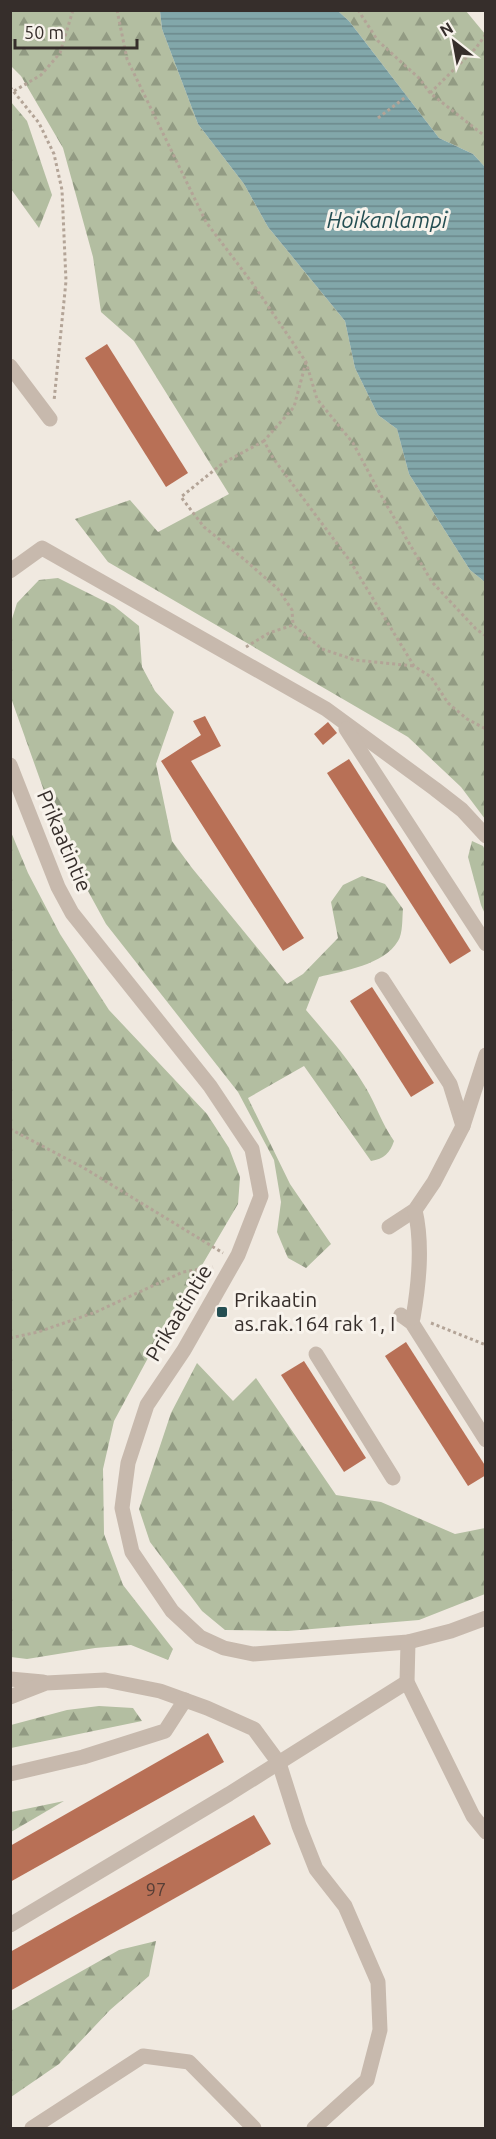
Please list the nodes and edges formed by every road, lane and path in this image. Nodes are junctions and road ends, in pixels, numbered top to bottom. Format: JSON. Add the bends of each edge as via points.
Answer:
{"nodes":[{"id":1,"x":73,"y":10,"type":"edge"},
{"id":2,"x":117,"y":10,"type":"edge"},
{"id":3,"x":358,"y":10,"type":"edge"},
{"id":4,"x":486,"y":34,"type":"edge"},
{"id":5,"x":10,"y":87,"type":"edge"},
{"id":6,"x":14,"y":91,"type":"junction"},
{"id":7,"x":430,"y":93,"type":"junction"},
{"id":8,"x":407,"y":96,"type":"dead end"},
{"id":9,"x":378,"y":118,"type":"dead end"},
{"id":10,"x":486,"y":137,"type":"edge"},
{"id":11,"x":306,"y":362,"type":"junction"},
{"id":12,"x":10,"y":366,"type":"edge"},
{"id":13,"x":50,"y":419,"type":"joint"},
{"id":14,"x":264,"y":441,"type":"junction"},
{"id":15,"x":10,"y":571,"type":"edge"},
{"id":16,"x":293,"y":625,"type":"junction"},
{"id":17,"x":486,"y":636,"type":"edge"},
{"id":18,"x":232,"y":656,"type":"junction"},
{"id":19,"x":414,"y":666,"type":"junction"},
{"id":20,"x":339,"y":719,"type":"junction"},
{"id":21,"x":486,"y":729,"type":"edge"},
{"id":22,"x":10,"y":765,"type":"edge"},
{"id":23,"x":486,"y":836,"type":"edge"},
{"id":24,"x":486,"y":944,"type":"edge"},
{"id":25,"x":382,"y":979,"type":"dead end"},
{"id":26,"x":486,"y":1055,"type":"edge"},
{"id":27,"x":463,"y":1126,"type":"junction"},
{"id":28,"x":10,"y":1129,"type":"edge"},
{"id":29,"x":415,"y":1210,"type":"junction"},
{"id":30,"x":389,"y":1227,"type":"dead end"},
{"id":31,"x":235,"y":1261,"type":"junction"},
{"id":32,"x":407,"y":1316,"type":"junction"},
{"id":33,"x":10,"y":1338,"type":"edge"},
{"id":34,"x":486,"y":1346,"type":"edge"},
{"id":35,"x":316,"y":1354,"type":"dead end"},
{"id":36,"x":486,"y":1440,"type":"edge"},
{"id":37,"x":393,"y":1478,"type":"dead end"},
{"id":38,"x":486,"y":1618,"type":"edge"},
{"id":39,"x":408,"y":1642,"type":"junction"},
{"id":40,"x":10,"y":1679,"type":"edge"},
{"id":41,"x":407,"y":1682,"type":"junction"},
{"id":42,"x":46,"y":1683,"type":"junction"},
{"id":43,"x":10,"y":1697,"type":"edge"},
{"id":44,"x":185,"y":1700,"type":"junction"},
{"id":45,"x":279,"y":1763,"type":"junction"},
{"id":46,"x":10,"y":1774,"type":"edge"},
{"id":47,"x":486,"y":1833,"type":"edge"},
{"id":48,"x":10,"y":1925,"type":"edge"},
{"id":49,"x":32,"y":2128,"type":"edge"},
{"id":50,"x":254,"y":2128,"type":"edge"},
{"id":51,"x":314,"y":2128,"type":"edge"}],
"edges":[{"from":1,"to":6,"type":"path","via":[[60,53],[41,75]]},
{"from":2,"to":11,"type":"path","via":[[126,59],[206,222]]},
{"from":3,"to":7,"type":"path","via":[[378,41]]},
{"from":4,"to":7,"type":"path"},
{"from":5,"to":6,"type":"path"},
{"from":6,"to":13,"type":"path","via":[[39,123],[54,154],[62,190],[66,281],[56,394]]},
{"from":7,"to":10,"type":"path"},
{"from":8,"to":9,"type":"path"},
{"from":11,"to":14,"type":"path","via":[[294,407]]},
{"from":11,"to":17,"type":"path","via":[[317,399],[353,443],[432,582]]},
{"from":12,"to":13,"type":"street"},
{"from":14,"to":16,"type":"path","via":[[222,463],[181,497],[204,527],[278,589],[292,610]]},
{"from":14,"to":19,"type":"path","via":[[350,561]]},
{"from":15,"to":18,"type":"street","via":[[42,548]]},
{"from":16,"to":18,"type":"path","via":[[269,633]]},
{"from":16,"to":19,"type":"path","via":[[321,649],[355,660]]},
{"from":18,"to":20,"type":"street"},
{"from":19,"to":21,"type":"path","via":[[431,677],[448,703]]},
{"from":20,"to":23,"type":"street","via":[[462,810]]},
{"from":20,"to":24,"type":"street"},
{"from":22,"to":31,"type":"street","name":"Prikaatintie","via":[[72,913],[210,1086],[252,1149],[261,1196]]},
{"from":25,"to":27,"type":"street","via":[[450,1084]]},
{"from":26,"to":27,"type":"street"},
{"from":27,"to":29,"type":"street"},
{"from":28,"to":31,"type":"path","via":[[84,1168]]},
{"from":29,"to":30,"type":"street"},
{"from":29,"to":32,"type":"street","via":[[418,1289]]},
{"from":31,"to":33,"type":"path","via":[[183,1272],[96,1312]]},
{"from":31,"to":39,"type":"street","name":"Prikaatintie","via":[[147,1405],[128,1463],[122,1508],[132,1552],[172,1611],[200,1637],[225,1648],[253,1654]]},
{"from":32,"to":34,"type":"path"},
{"from":32,"to":36,"type":"street"},
{"from":35,"to":37,"type":"street"},
{"from":38,"to":39,"type":"street","name":"Prikaatintie"},
{"from":39,"to":41,"type":"street"},
{"from":40,"to":42,"type":"street"},
{"from":41,"to":45,"type":"street"},
{"from":41,"to":47,"type":"street","via":[[473,1816]]},
{"from":42,"to":43,"type":"street"},
{"from":42,"to":44,"type":"street","via":[[105,1680]]},
{"from":44,"to":45,"type":"street","via":[[254,1729]]},
{"from":44,"to":46,"type":"street","via":[[165,1731],[83,1757]]},
{"from":45,"to":48,"type":"street"},
{"from":45,"to":51,"type":"street","via":[[316,1869],[345,1906],[378,1982],[380,2030],[367,2080]]},
{"from":49,"to":50,"type":"street","via":[[143,2056],[189,2062]]}]}
